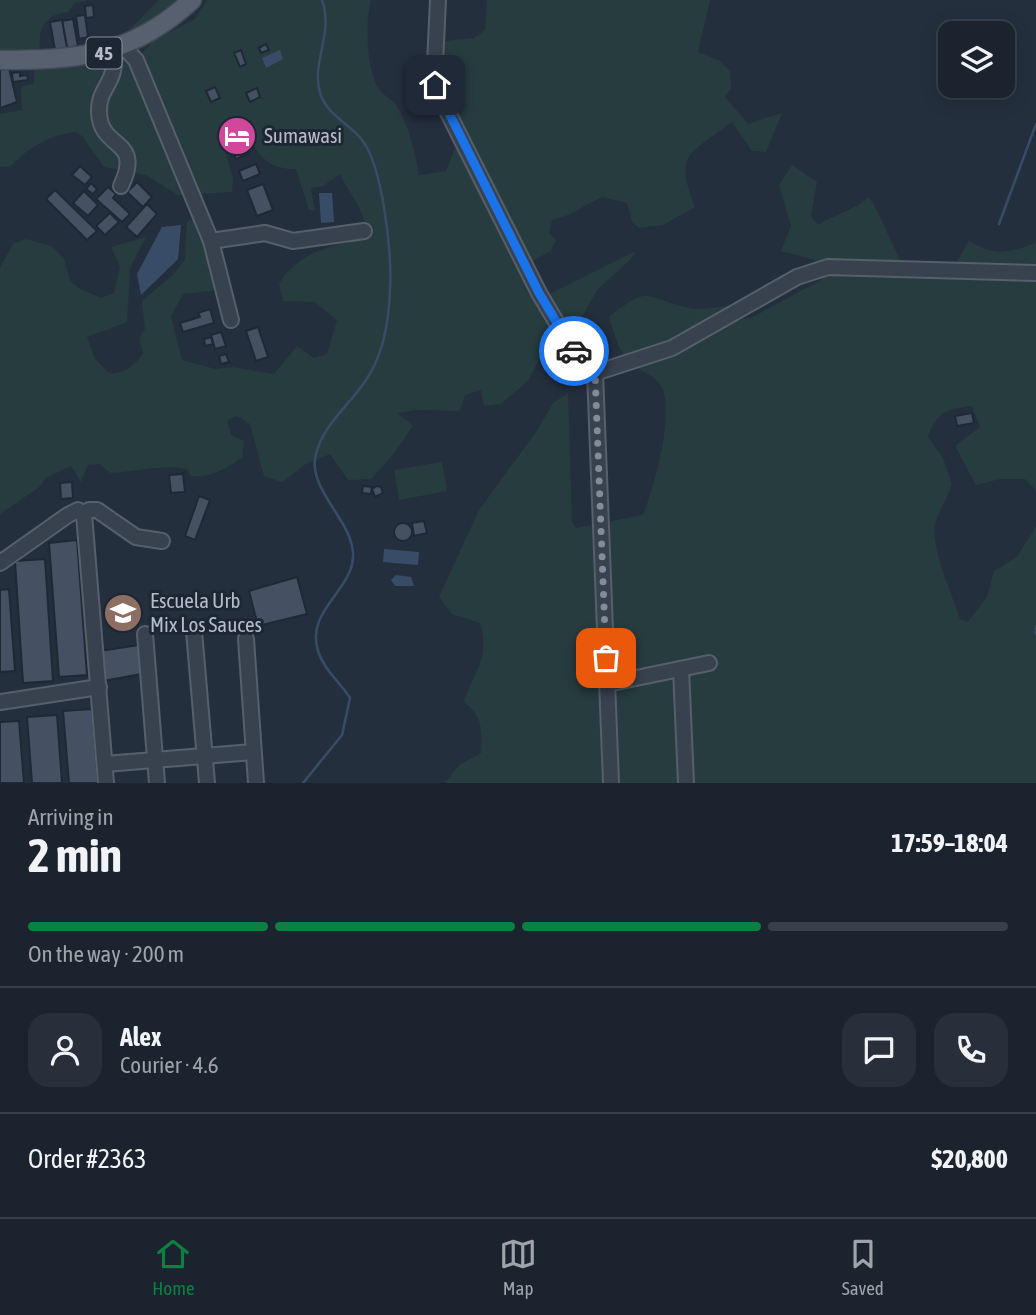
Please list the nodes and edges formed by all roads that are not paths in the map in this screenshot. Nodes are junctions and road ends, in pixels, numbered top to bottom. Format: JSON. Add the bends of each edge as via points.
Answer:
{"nodes":[{"id":1,"x":192,"y":0,"type":"edge"},
{"id":2,"x":438,"y":0,"type":"edge"},
{"id":3,"x":118,"y":48,"type":"junction"},
{"id":4,"x":0,"y":60,"type":"edge"},
{"id":5,"x":121,"y":186,"type":"dead end"},
{"id":6,"x":364,"y":232,"type":"dead end"},
{"id":7,"x":211,"y":241,"type":"junction"},
{"id":8,"x":1036,"y":273,"type":"edge"},
{"id":9,"x":231,"y":320,"type":"dead end"},
{"id":10,"x":595,"y":373,"type":"junction"},
{"id":11,"x":84,"y":514,"type":"junction"},
{"id":12,"x":162,"y":541,"type":"dead end"},
{"id":13,"x":0,"y":563,"type":"edge"},
{"id":14,"x":194,"y":631,"type":"dead end"},
{"id":15,"x":145,"y":634,"type":"dead end"},
{"id":16,"x":246,"y":639,"type":"dead end"},
{"id":17,"x":709,"y":663,"type":"dead end"},
{"id":18,"x":681,"y":669,"type":"junction"},
{"id":19,"x":607,"y":684,"type":"junction"},
{"id":20,"x":99,"y":687,"type":"junction"},
{"id":21,"x":0,"y":702,"type":"edge"},
{"id":22,"x":253,"y":752,"type":"junction"},
{"id":23,"x":205,"y":756,"type":"junction"},
{"id":24,"x":154,"y":760,"type":"junction"},
{"id":25,"x":105,"y":764,"type":"junction"},
{"id":26,"x":106,"y":783,"type":"edge"},
{"id":27,"x":157,"y":783,"type":"edge"},
{"id":28,"x":207,"y":783,"type":"edge"},
{"id":29,"x":256,"y":783,"type":"edge"},
{"id":30,"x":611,"y":783,"type":"edge"},
{"id":31,"x":686,"y":783,"type":"edge"}],
"edges":[{"from":1,"to":3,"type":"main road","number":"45","via":[[174,17]]},
{"from":2,"to":10,"type":"street","via":[[435,85],[539,293],[577,357]]},
{"from":3,"to":4,"type":"main road","number":"45","via":[[49,60]]},
{"from":3,"to":5,"type":"street","via":[[115,72],[102,93],[98,111],[102,129],[127,154],[130,168]]},
{"from":3,"to":7,"type":"street","via":[[135,60]]},
{"from":6,"to":7,"type":"street","via":[[293,241],[265,233]]},
{"from":7,"to":9,"type":"street"},
{"from":8,"to":10,"type":"street","via":[[828,267],[797,276],[672,348]]},
{"from":10,"to":19,"type":"street"},
{"from":11,"to":12,"type":"street","via":[[97,510],[136,537]]},
{"from":11,"to":13,"type":"street","via":[[78,510],[68,515]]},
{"from":11,"to":20,"type":"street"},
{"from":14,"to":23,"type":"street"},
{"from":15,"to":24,"type":"street"},
{"from":16,"to":22,"type":"street"},
{"from":17,"to":18,"type":"street"},
{"from":18,"to":19,"type":"street"},
{"from":18,"to":31,"type":"street"},
{"from":19,"to":30,"type":"street"},
{"from":20,"to":21,"type":"street"},
{"from":20,"to":25,"type":"street"},
{"from":22,"to":23,"type":"street"},
{"from":22,"to":29,"type":"street"},
{"from":23,"to":24,"type":"street"},
{"from":23,"to":28,"type":"street"},
{"from":24,"to":25,"type":"street"},
{"from":24,"to":27,"type":"street"},
{"from":25,"to":26,"type":"street"}]}
